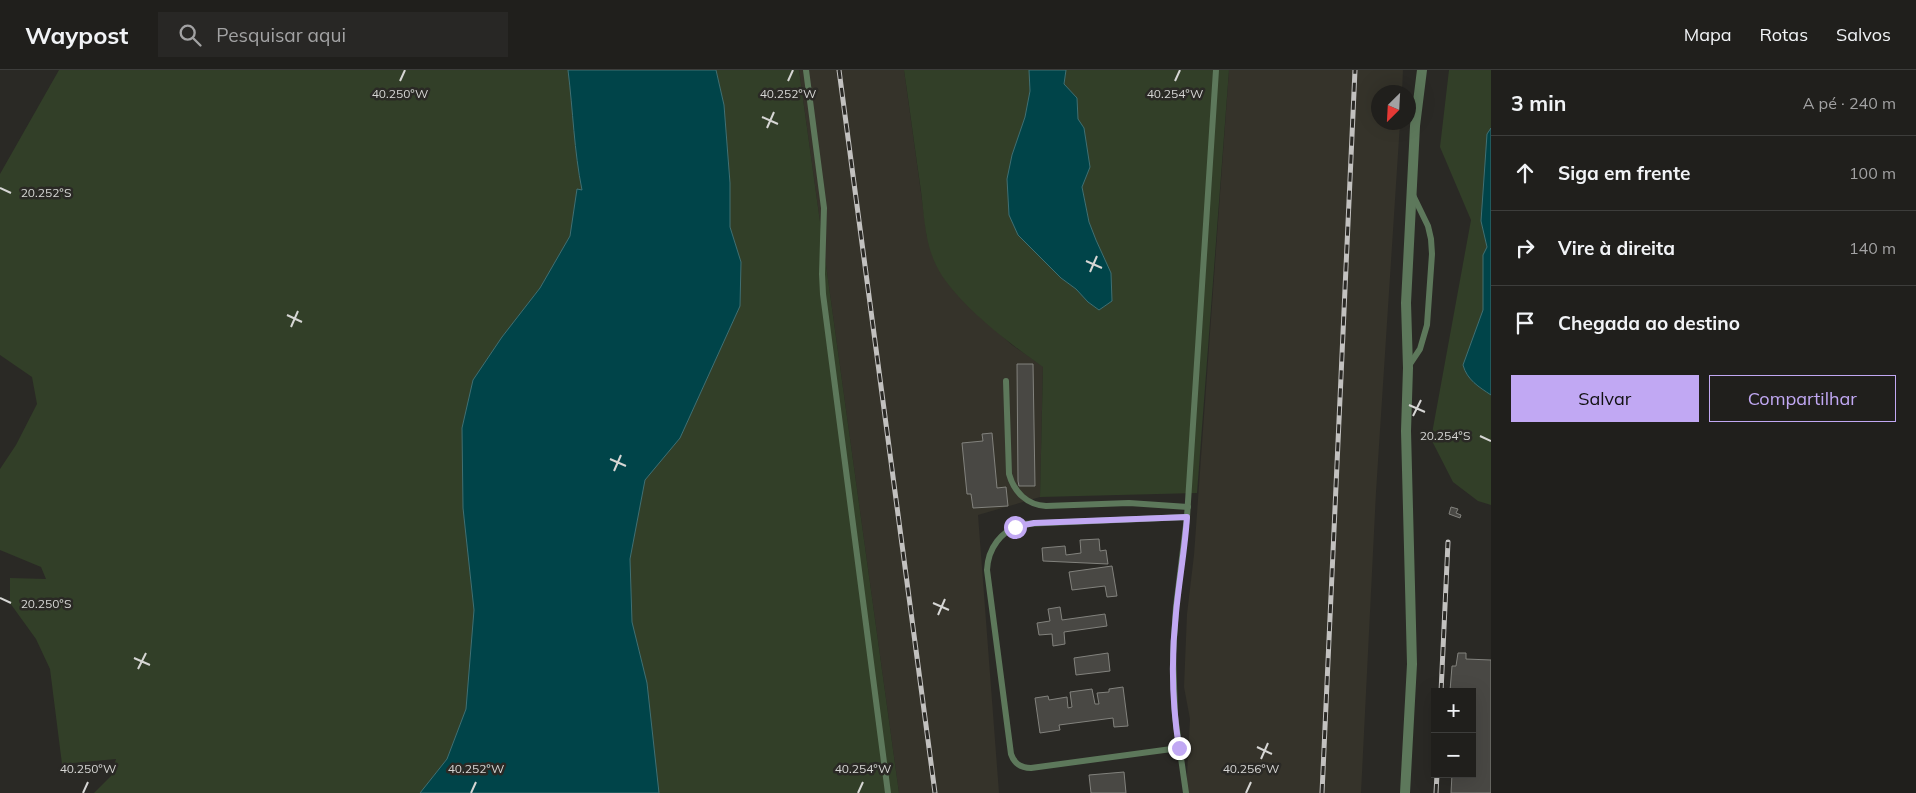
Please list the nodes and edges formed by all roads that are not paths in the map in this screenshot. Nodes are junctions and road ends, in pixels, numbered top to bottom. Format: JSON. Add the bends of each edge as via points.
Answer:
{"nodes":[{"id":1,"x":806,"y":70,"type":"edge"},
{"id":2,"x":1216,"y":70,"type":"edge"},
{"id":3,"x":1422,"y":70,"type":"edge"},
{"id":4,"x":1411,"y":190,"type":"junction"},
{"id":5,"x":1408,"y":368,"type":"junction"},
{"id":6,"x":1006,"y":381,"type":"dead end"},
{"id":7,"x":1188,"y":507,"type":"junction"},
{"id":8,"x":1187,"y":517,"type":"junction"},
{"id":9,"x":1179,"y":748,"type":"junction"},
{"id":10,"x":888,"y":793,"type":"edge"},
{"id":11,"x":1186,"y":793,"type":"edge"},
{"id":12,"x":1405,"y":793,"type":"edge"}],
"edges":[{"from":1,"to":10,"type":"lane","via":[[824,208],[824,294]]},
{"from":2,"to":7,"type":"lane"},
{"from":3,"to":4,"type":"street"},
{"from":4,"to":5,"type":"street","via":[[1406,303]]},
{"from":4,"to":5,"type":"lane","via":[[1428,226],[1432,254],[1427,325],[1420,349]]},
{"from":5,"to":12,"type":"street","via":[[1406,431],[1412,664]]},
{"from":6,"to":7,"type":"lane","via":[[1008,474],[1013,486],[1025,499],[1046,506],[1130,503]]},
{"from":7,"to":8,"type":"lane"},
{"from":8,"to":9,"type":"lane","via":[[1173,654]]},
{"from":8,"to":9,"type":"lane","via":[[1022,524],[997,541],[987,566],[1011,754],[1015,762],[1031,768]]},
{"from":9,"to":11,"type":"lane"}]}
